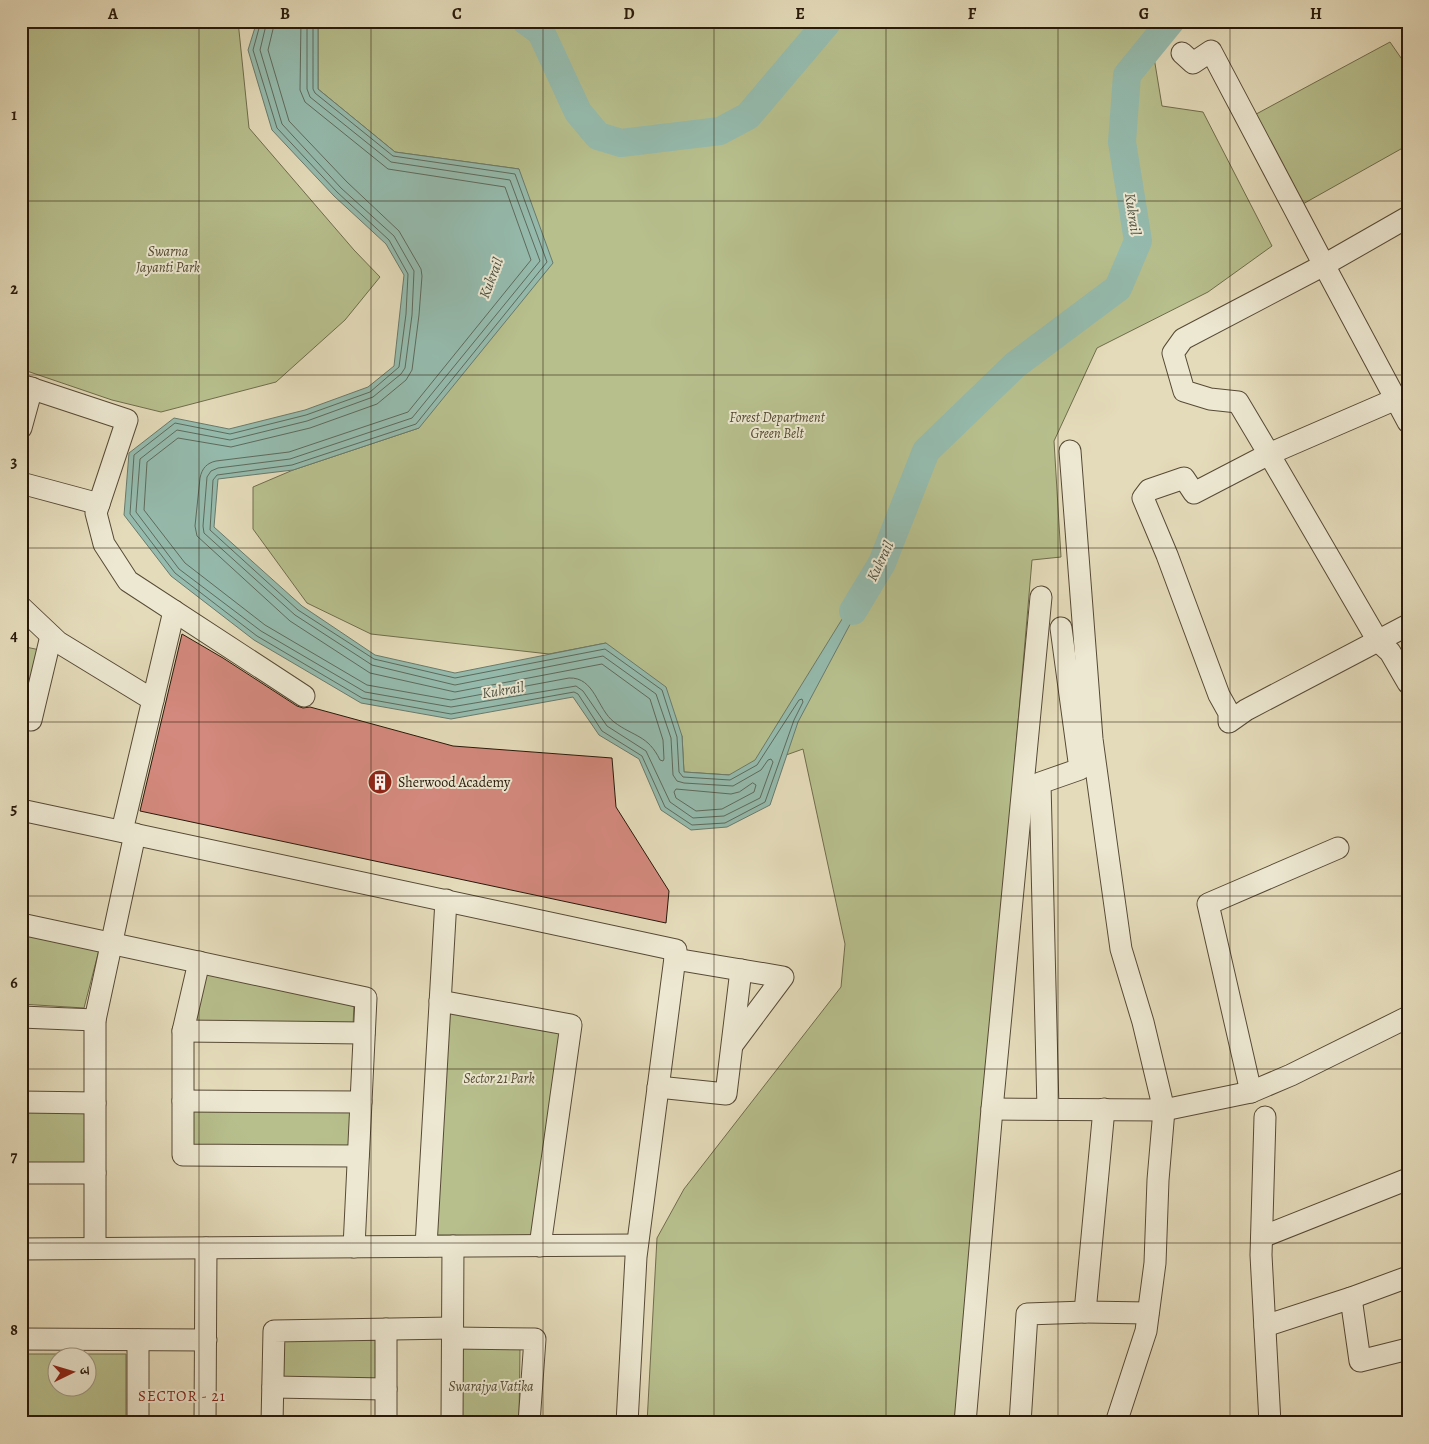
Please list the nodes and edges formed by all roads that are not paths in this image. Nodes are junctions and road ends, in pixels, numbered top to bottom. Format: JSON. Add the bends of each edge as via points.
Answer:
{"nodes":[{"id":1,"x":1182,"y":53,"type":"dead end"},
{"id":2,"x":1408,"y":217,"type":"edge"},
{"id":3,"x":1324,"y":265,"type":"junction"},
{"id":4,"x":27,"y":386,"type":"edge"},
{"id":5,"x":1402,"y":399,"type":"edge"},
{"id":6,"x":1408,"y":422,"type":"edge"},
{"id":7,"x":21,"y":428,"type":"edge"},
{"id":8,"x":1070,"y":451,"type":"dead end"},
{"id":9,"x":1269,"y":454,"type":"junction"},
{"id":10,"x":21,"y":483,"type":"edge"},
{"id":11,"x":99,"y":504,"type":"junction"},
{"id":12,"x":1041,"y":597,"type":"dead end"},
{"id":13,"x":21,"y":606,"type":"edge"},
{"id":14,"x":174,"y":611,"type":"junction"},
{"id":15,"x":1408,"y":625,"type":"edge"},
{"id":16,"x":1061,"y":628,"type":"dead end"},
{"id":17,"x":51,"y":636,"type":"junction"},
{"id":18,"x":1378,"y":640,"type":"junction"},
{"id":19,"x":1408,"y":683,"type":"edge"},
{"id":20,"x":304,"y":696,"type":"dead end"},
{"id":21,"x":153,"y":700,"type":"junction"},
{"id":22,"x":21,"y":718,"type":"edge"},
{"id":23,"x":21,"y":810,"type":"edge"},
{"id":24,"x":129,"y":832,"type":"junction"},
{"id":25,"x":1338,"y":848,"type":"dead end"},
{"id":26,"x":446,"y":900,"type":"junction"},
{"id":27,"x":21,"y":924,"type":"edge"},
{"id":28,"x":112,"y":943,"type":"junction"},
{"id":29,"x":675,"y":959,"type":"junction"},
{"id":30,"x":199,"y":962,"type":"junction"},
{"id":31,"x":741,"y":970,"type":"junction"},
{"id":32,"x":440,"y":1001,"type":"junction"},
{"id":33,"x":21,"y":1017,"type":"edge"},
{"id":34,"x":1408,"y":1017,"type":"edge"},
{"id":35,"x":95,"y":1020,"type":"junction"},
{"id":36,"x":183,"y":1031,"type":"junction"},
{"id":37,"x":364,"y":1033,"type":"junction"},
{"id":38,"x":733,"y":1044,"type":"junction"},
{"id":39,"x":658,"y":1087,"type":"junction"},
{"id":40,"x":1251,"y":1092,"type":"junction"},
{"id":41,"x":183,"y":1101,"type":"junction"},
{"id":42,"x":21,"y":1102,"type":"edge"},
{"id":43,"x":361,"y":1102,"type":"junction"},
{"id":44,"x":95,"y":1103,"type":"junction"},
{"id":45,"x":992,"y":1108,"type":"junction"},
{"id":46,"x":1048,"y":1109,"type":"junction"},
{"id":47,"x":1104,"y":1110,"type":"junction"},
{"id":48,"x":1164,"y":1110,"type":"junction"},
{"id":49,"x":1264,"y":1117,"type":"dead end"},
{"id":50,"x":358,"y":1156,"type":"junction"},
{"id":51,"x":21,"y":1173,"type":"edge"},
{"id":52,"x":95,"y":1173,"type":"junction"},
{"id":53,"x":1408,"y":1180,"type":"edge"},
{"id":54,"x":1262,"y":1237,"type":"junction"},
{"id":55,"x":637,"y":1245,"type":"junction"},
{"id":56,"x":426,"y":1246,"type":"junction"},
{"id":57,"x":453,"y":1246,"type":"junction"},
{"id":58,"x":540,"y":1246,"type":"junction"},
{"id":59,"x":354,"y":1247,"type":"junction"},
{"id":60,"x":96,"y":1248,"type":"junction"},
{"id":61,"x":206,"y":1248,"type":"junction"},
{"id":62,"x":21,"y":1249,"type":"edge"},
{"id":63,"x":1408,"y":1277,"type":"edge"},
{"id":64,"x":1351,"y":1298,"type":"junction"},
{"id":65,"x":1085,"y":1312,"type":"junction"},
{"id":66,"x":1148,"y":1313,"type":"junction"},
{"id":67,"x":1265,"y":1326,"type":"junction"},
{"id":68,"x":386,"y":1329,"type":"junction"},
{"id":69,"x":453,"y":1333,"type":"junction"},
{"id":70,"x":21,"y":1339,"type":"edge"},
{"id":71,"x":138,"y":1340,"type":"junction"},
{"id":72,"x":206,"y":1340,"type":"junction"},
{"id":73,"x":1408,"y":1349,"type":"edge"},
{"id":74,"x":273,"y":1387,"type":"junction"},
{"id":75,"x":386,"y":1389,"type":"junction"},
{"id":76,"x":138,"y":1423,"type":"edge"},
{"id":77,"x":205,"y":1423,"type":"edge"},
{"id":78,"x":272,"y":1423,"type":"edge"},
{"id":79,"x":386,"y":1423,"type":"edge"},
{"id":80,"x":452,"y":1423,"type":"edge"},
{"id":81,"x":530,"y":1423,"type":"edge"},
{"id":82,"x":627,"y":1423,"type":"edge"},
{"id":83,"x":965,"y":1423,"type":"edge"},
{"id":84,"x":1020,"y":1423,"type":"edge"},
{"id":85,"x":1116,"y":1423,"type":"edge"},
{"id":86,"x":1270,"y":1423,"type":"edge"}],
"edges":[{"from":1,"to":3,"type":"street","via":[[1194,63],[1211,50]]},
{"from":2,"to":3,"type":"street"},
{"from":3,"to":5,"type":"street"},
{"from":3,"to":9,"type":"street","via":[[1183,338],[1173,353],[1184,391],[1210,399],[1238,402]]},
{"from":4,"to":7,"type":"street"},
{"from":4,"to":11,"type":"street","via":[[127,420]]},
{"from":5,"to":6,"type":"street"},
{"from":5,"to":9,"type":"street"},
{"from":8,"to":48,"type":"street","via":[[1092,739],[1121,949]]},
{"from":9,"to":18,"type":"street"},
{"from":9,"to":18,"type":"street","via":[[1194,493],[1184,478],[1149,490],[1143,498],[1219,695],[1229,713],[1229,722]]},
{"from":10,"to":11,"type":"street"},
{"from":11,"to":14,"type":"street","via":[[96,512],[104,544],[128,581]]},
{"from":12,"to":45,"type":"street"},
{"from":13,"to":17,"type":"street"},
{"from":14,"to":20,"type":"street"},
{"from":14,"to":21,"type":"street"},
{"from":15,"to":18,"type":"street"},
{"from":16,"to":46,"type":"street","via":[[1080,770],[1040,782]]},
{"from":17,"to":21,"type":"street"},
{"from":17,"to":22,"type":"street","via":[[31,720]]},
{"from":18,"to":19,"type":"street","via":[[1390,652]]},
{"from":21,"to":24,"type":"street"},
{"from":23,"to":24,"type":"street"},
{"from":24,"to":26,"type":"street"},
{"from":24,"to":28,"type":"street"},
{"from":25,"to":40,"type":"street","via":[[1208,904]]},
{"from":26,"to":29,"type":"street","via":[[676,950]]},
{"from":26,"to":32,"type":"street"},
{"from":27,"to":28,"type":"street"},
{"from":28,"to":30,"type":"street"},
{"from":28,"to":35,"type":"street"},
{"from":29,"to":31,"type":"street"},
{"from":29,"to":39,"type":"street"},
{"from":30,"to":36,"type":"street"},
{"from":30,"to":37,"type":"street","via":[[366,998]]},
{"from":31,"to":38,"type":"street"},
{"from":31,"to":38,"type":"street","via":[[782,977]]},
{"from":32,"to":56,"type":"street"},
{"from":32,"to":58,"type":"street","via":[[570,1026]]},
{"from":33,"to":35,"type":"street"},
{"from":34,"to":40,"type":"street"},
{"from":35,"to":44,"type":"street"},
{"from":36,"to":37,"type":"street"},
{"from":36,"to":41,"type":"street"},
{"from":37,"to":43,"type":"street"},
{"from":38,"to":39,"type":"street","via":[[726,1094]]},
{"from":39,"to":55,"type":"street"},
{"from":40,"to":48,"type":"street"},
{"from":41,"to":43,"type":"street"},
{"from":41,"to":50,"type":"street","via":[[183,1155]]},
{"from":42,"to":44,"type":"street"},
{"from":43,"to":50,"type":"street"},
{"from":44,"to":52,"type":"street"},
{"from":45,"to":46,"type":"street"},
{"from":45,"to":83,"type":"street"},
{"from":46,"to":47,"type":"street"},
{"from":47,"to":48,"type":"street"},
{"from":47,"to":65,"type":"street"},
{"from":48,"to":66,"type":"street","via":[[1155,1263]]},
{"from":49,"to":54,"type":"street"},
{"from":50,"to":59,"type":"street"},
{"from":51,"to":52,"type":"street"},
{"from":52,"to":60,"type":"street"},
{"from":53,"to":54,"type":"street"},
{"from":54,"to":67,"type":"street"},
{"from":55,"to":58,"type":"street"},
{"from":55,"to":82,"type":"street"},
{"from":56,"to":57,"type":"street"},
{"from":56,"to":59,"type":"street"},
{"from":57,"to":58,"type":"street"},
{"from":57,"to":69,"type":"street"},
{"from":59,"to":61,"type":"street"},
{"from":60,"to":61,"type":"street"},
{"from":60,"to":62,"type":"street"},
{"from":61,"to":72,"type":"street"},
{"from":63,"to":64,"type":"street"},
{"from":64,"to":67,"type":"street"},
{"from":64,"to":73,"type":"street","via":[[1360,1361]]},
{"from":65,"to":66,"type":"street"},
{"from":65,"to":84,"type":"street","via":[[1027,1314]]},
{"from":66,"to":85,"type":"street","via":[[1146,1331]]},
{"from":67,"to":86,"type":"street"},
{"from":68,"to":69,"type":"street"},
{"from":68,"to":74,"type":"street","via":[[274,1331]]},
{"from":68,"to":75,"type":"street"},
{"from":69,"to":80,"type":"street"},
{"from":69,"to":81,"type":"street","via":[[535,1339]]},
{"from":70,"to":71,"type":"street"},
{"from":71,"to":72,"type":"street"},
{"from":71,"to":76,"type":"street"},
{"from":72,"to":77,"type":"street"},
{"from":74,"to":75,"type":"street"},
{"from":74,"to":78,"type":"street"},
{"from":75,"to":79,"type":"street"}]}
